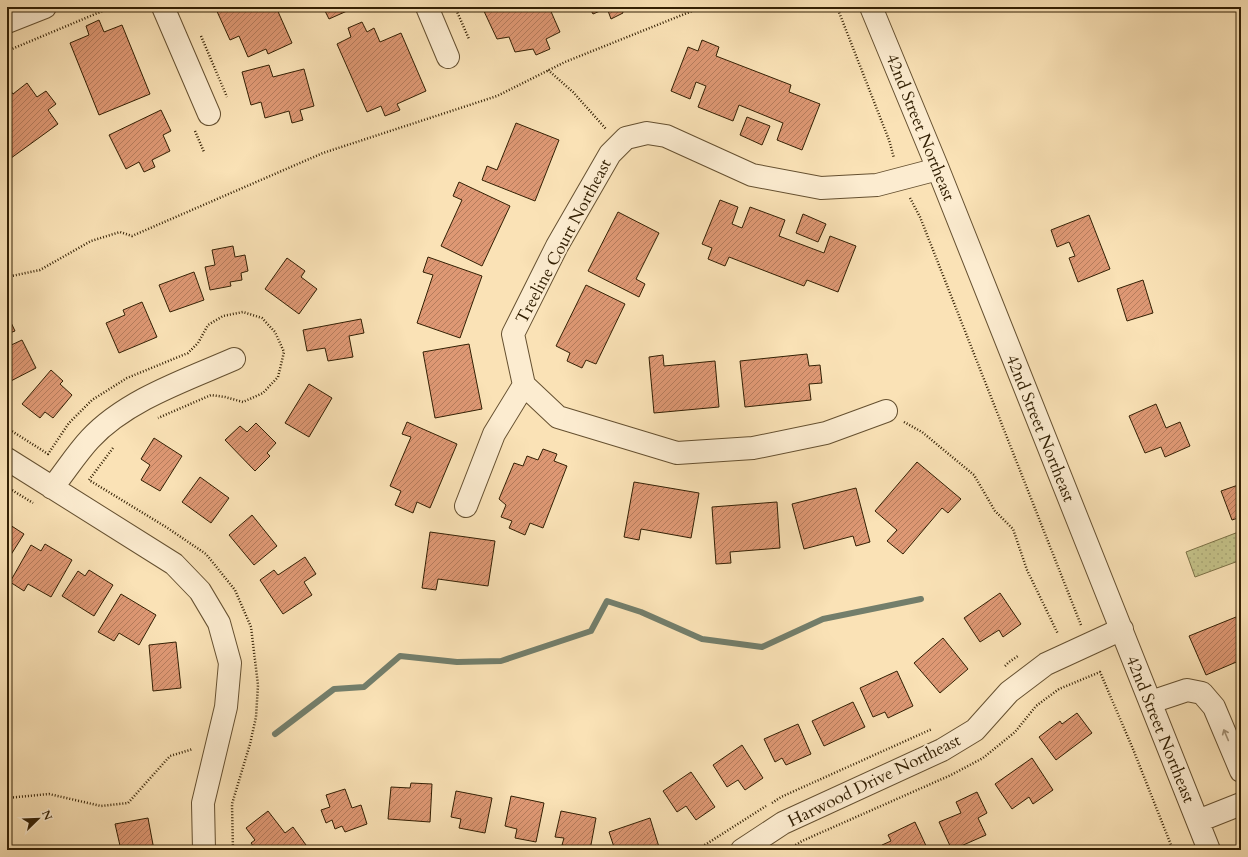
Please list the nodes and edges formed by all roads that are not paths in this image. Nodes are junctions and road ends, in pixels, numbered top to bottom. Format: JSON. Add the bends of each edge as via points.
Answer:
{"nodes":[{"id":1,"x":45,"y":7,"type":"edge"},
{"id":2,"x":163,"y":7,"type":"edge"},
{"id":3,"x":427,"y":7,"type":"edge"},
{"id":4,"x":871,"y":7,"type":"edge"},
{"id":5,"x":7,"y":22,"type":"edge"},
{"id":6,"x":448,"y":57,"type":"dead end"},
{"id":7,"x":209,"y":114,"type":"dead end"},
{"id":8,"x":938,"y":169,"type":"junction"},
{"id":9,"x":234,"y":359,"type":"dead end"},
{"id":10,"x":524,"y":385,"type":"junction"},
{"id":11,"x":886,"y":411,"type":"road end"},
{"id":12,"x":7,"y":459,"type":"edge"},
{"id":13,"x":52,"y":488,"type":"junction"},
{"id":14,"x":466,"y":506,"type":"dead end"},
{"id":15,"x":1122,"y":629,"type":"junction"},
{"id":16,"x":1151,"y":702,"type":"junction"},
{"id":17,"x":1241,"y":771,"type":"edge"},
{"id":18,"x":1241,"y":804,"type":"edge"},
{"id":19,"x":1198,"y":821,"type":"junction"},
{"id":20,"x":204,"y":850,"type":"edge"},
{"id":21,"x":742,"y":850,"type":"edge"},
{"id":22,"x":1209,"y":850,"type":"edge"}],
"edges":[{"from":1,"to":5,"type":"street"},
{"from":2,"to":7,"type":"street"},
{"from":3,"to":6,"type":"street"},
{"from":4,"to":8,"type":"street","name":"42nd Street Northeast"},
{"from":8,"to":10,"type":"street","name":"Treeline Court Northeast","via":[[877,185],[821,188],[752,175],[666,136],[647,132],[626,138],[610,154],[557,246],[513,334]]},
{"from":8,"to":15,"type":"street","name":"42nd Street Northeast"},
{"from":9,"to":13,"type":"street","via":[[145,398],[115,418],[90,439]]},
{"from":10,"to":11,"type":"street","via":[[558,417],[677,453],[752,448],[826,433]]},
{"from":10,"to":14,"type":"street","via":[[494,434]]},
{"from":12,"to":13,"type":"street"},
{"from":13,"to":20,"type":"street","via":[[174,564],[200,590],[220,624],[230,663],[226,707],[203,803]]},
{"from":15,"to":16,"type":"street","name":"42nd Street Northeast"},
{"from":15,"to":21,"type":"street","name":"Harwood Drive Northeast","via":[[1046,664],[1009,692],[975,730],[942,750],[783,823]]},
{"from":17,"to":16,"type":"street","one_way":true,"via":[[1214,707],[1202,693],[1187,690]]},
{"from":16,"to":19,"type":"street","name":"42nd Street Northeast"},
{"from":18,"to":19,"type":"street"},
{"from":19,"to":22,"type":"street","name":"42nd Street Northeast"}]}
